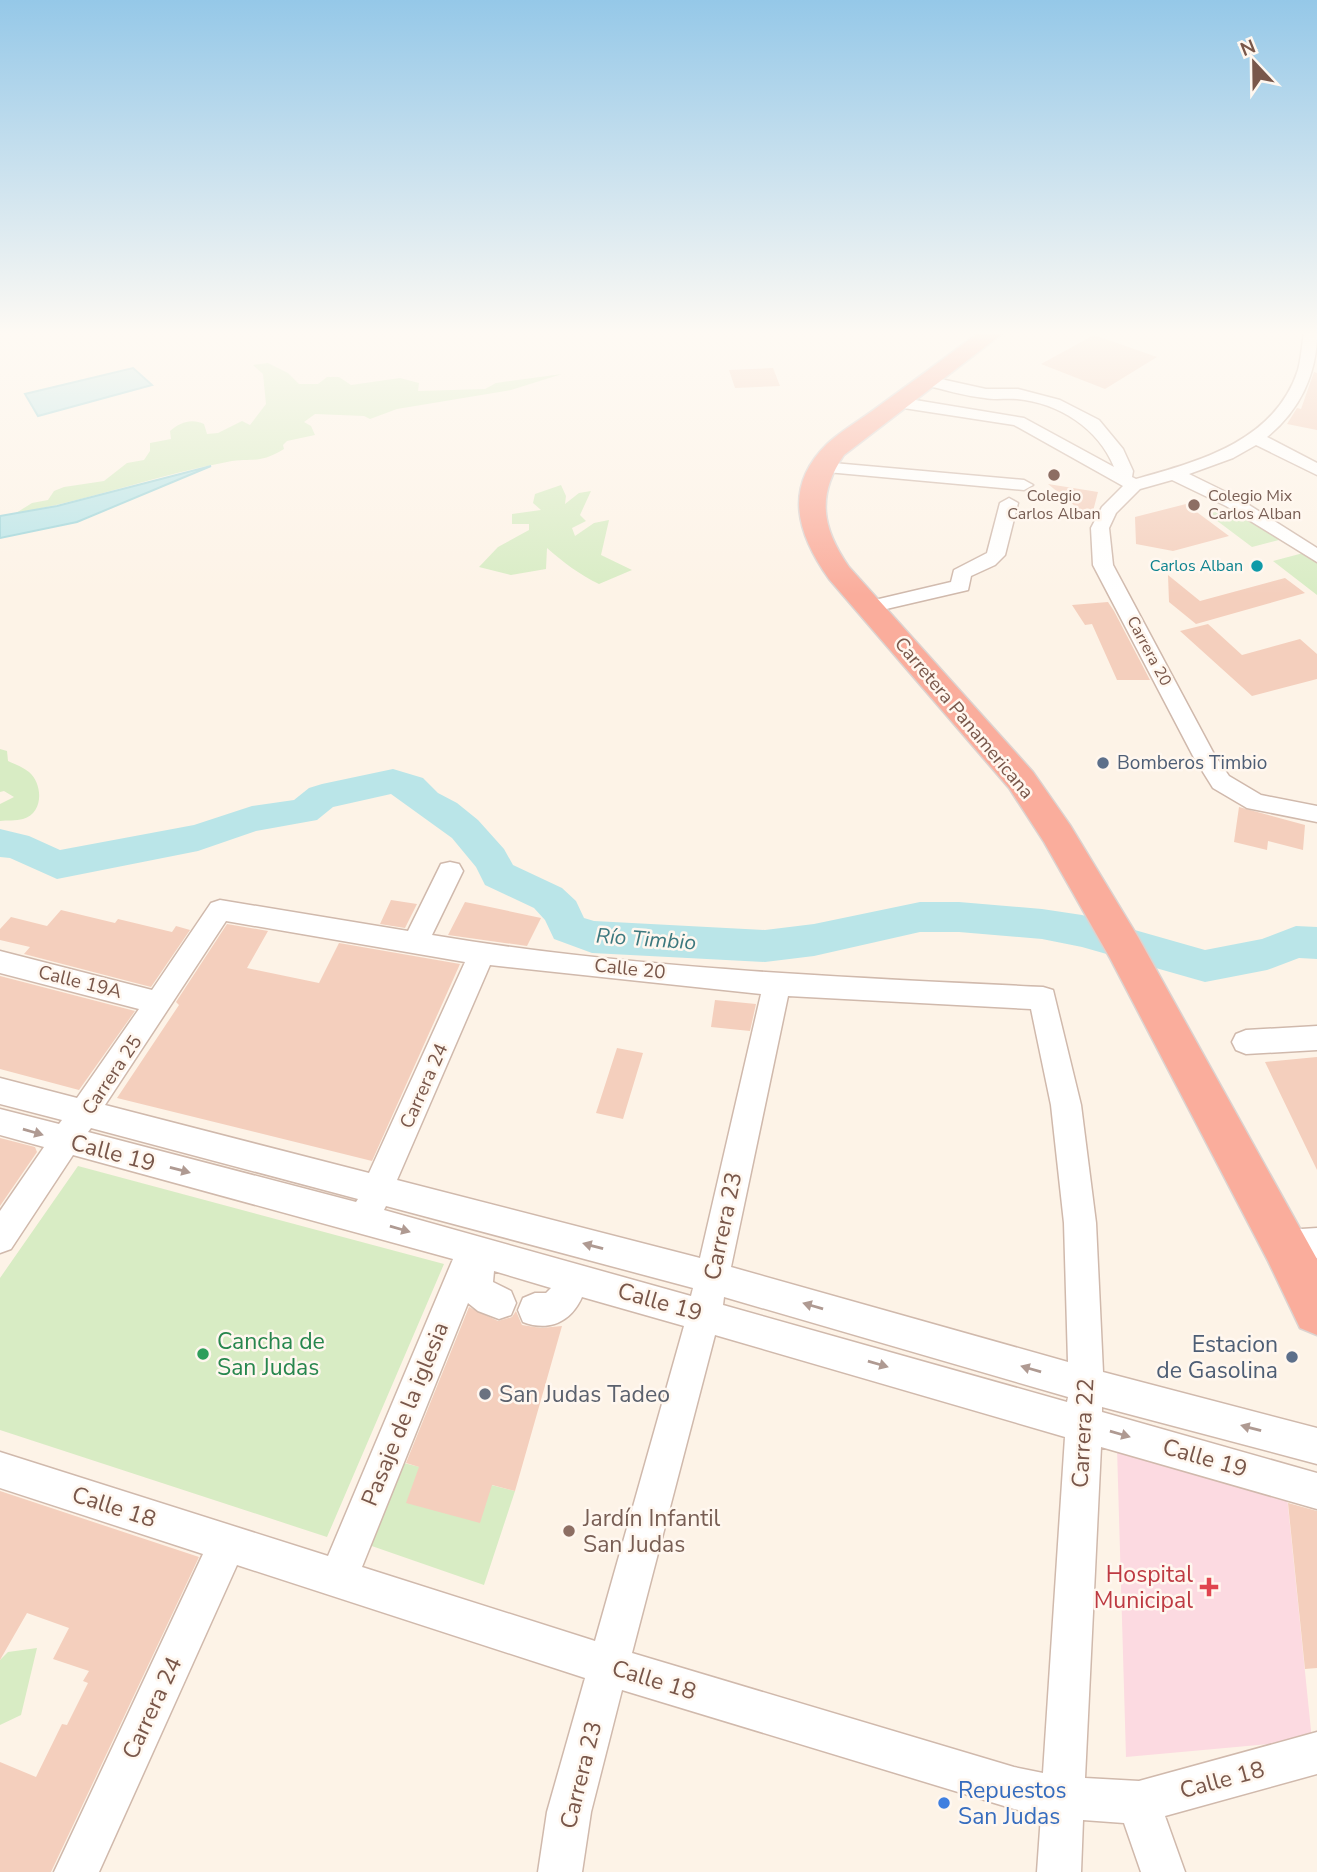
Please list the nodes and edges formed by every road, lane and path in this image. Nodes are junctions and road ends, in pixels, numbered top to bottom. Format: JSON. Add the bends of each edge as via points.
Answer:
{"nodes":[{"id":1,"x":873,"y":420,"type":"edge"},
{"id":2,"x":1014,"y":420,"type":"edge"},
{"id":3,"x":1088,"y":420,"type":"edge"},
{"id":4,"x":1277,"y":420,"type":"edge"},
{"id":5,"x":1256,"y":438,"type":"junction"},
{"id":6,"x":822,"y":467,"type":"junction"},
{"id":7,"x":1317,"y":470,"type":"edge"},
{"id":8,"x":1174,"y":474,"type":"junction"},
{"id":9,"x":1128,"y":482,"type":"junction"},
{"id":10,"x":1024,"y":485,"type":"dead end"},
{"id":11,"x":1009,"y":503,"type":"dead end"},
{"id":12,"x":1317,"y":556,"type":"edge"},
{"id":13,"x":869,"y":607,"type":"junction"},
{"id":14,"x":1317,"y":814,"type":"edge"},
{"id":15,"x":450,"y":870,"type":"dead end"},
{"id":16,"x":220,"y":910,"type":"joint"},
{"id":17,"x":416,"y":942,"type":"junction"},
{"id":18,"x":482,"y":954,"type":"junction"},
{"id":19,"x":0,"y":962,"type":"edge"},
{"id":20,"x":776,"y":985,"type":"junction"},
{"id":21,"x":1042,"y":998,"type":"joint"},
{"id":22,"x":160,"y":1003,"type":"junction"},
{"id":23,"x":1317,"y":1038,"type":"edge"},
{"id":24,"x":1246,"y":1042,"type":"dead end"},
{"id":25,"x":0,"y":1091,"type":"edge"},
{"id":26,"x":86,"y":1114,"type":"junction"},
{"id":27,"x":0,"y":1122,"type":"edge"},
{"id":28,"x":66,"y":1141,"type":"junction"},
{"id":29,"x":372,"y":1204,"type":"junction"},
{"id":30,"x":0,"y":1237,"type":"edge"},
{"id":31,"x":1301,"y":1244,"type":"edge"},
{"id":32,"x":479,"y":1251,"type":"junction"},
{"id":33,"x":572,"y":1277,"type":"junction"},
{"id":34,"x":711,"y":1277,"type":"junction"},
{"id":35,"x":499,"y":1303,"type":"dead end"},
{"id":36,"x":536,"y":1310,"type":"dead end"},
{"id":37,"x":1317,"y":1311,"type":"edge"},
{"id":38,"x":704,"y":1314,"type":"junction"},
{"id":39,"x":1086,"y":1385,"type":"junction"},
{"id":40,"x":1084,"y":1423,"type":"junction"},
{"id":41,"x":1317,"y":1446,"type":"edge"},
{"id":42,"x":0,"y":1470,"type":"edge"},
{"id":43,"x":1317,"y":1491,"type":"edge"},
{"id":44,"x":227,"y":1544,"type":"junction"},
{"id":45,"x":337,"y":1580,"type":"junction"},
{"id":46,"x":610,"y":1667,"type":"junction"},
{"id":47,"x":1317,"y":1753,"type":"edge"},
{"id":48,"x":1063,"y":1798,"type":"junction"},
{"id":49,"x":1139,"y":1802,"type":"junction"},
{"id":50,"x":76,"y":1872,"type":"edge"},
{"id":51,"x":560,"y":1872,"type":"edge"},
{"id":52,"x":1059,"y":1872,"type":"edge"},
{"id":53,"x":1163,"y":1872,"type":"edge"}],
"edges":[{"from":1,"to":6,"type":"highway","name":"Carretera Panamericana","via":[[835,450]]},
{"from":2,"to":9,"type":"street"},
{"from":3,"to":9,"type":"street","via":[[1115,449]]},
{"from":4,"to":5,"type":"street"},
{"from":5,"to":7,"type":"street"},
{"from":5,"to":8,"type":"street","via":[[1222,457]]},
{"from":6,"to":10,"type":"street"},
{"from":6,"to":13,"type":"highway","name":"Carretera Panamericana","via":[[810,508],[813,528],[823,551]]},
{"from":8,"to":9,"type":"street"},
{"from":8,"to":12,"type":"street","via":[[1232,502]]},
{"from":9,"to":14,"type":"street","name":"Carrera 20","via":[[1100,528],[1103,565],[1204,756],[1221,782],[1255,802]]},
{"from":11,"to":13,"type":"street","via":[[996,555],[965,570],[961,586]]},
{"from":13,"to":31,"type":"highway","name":"Carretera Panamericana","via":[[1021,780]]},
{"from":15,"to":17,"type":"street"},
{"from":16,"to":17,"type":"street","name":"Calle 20"},
{"from":16,"to":22,"type":"street","name":"Carrera 25"},
{"from":17,"to":18,"type":"street","name":"Calle 20"},
{"from":18,"to":20,"type":"street","name":"Calle 20"},
{"from":18,"to":29,"type":"street","name":"Carrera 24"},
{"from":19,"to":22,"type":"street","name":"Calle 19A"},
{"from":20,"to":21,"type":"street","name":"Calle 20"},
{"from":20,"to":34,"type":"street","name":"Carrera 23"},
{"from":21,"to":39,"type":"street","name":"Carrera 22","via":[[1066,1105],[1080,1223]]},
{"from":22,"to":26,"type":"street","name":"Carrera 25"},
{"from":23,"to":24,"type":"street"},
{"from":25,"to":26,"type":"street","name":"Calle 19"},
{"from":26,"to":28,"type":"street","name":"Carrera 25"},
{"from":26,"to":29,"type":"street","name":"Calle 19"},
{"from":27,"to":28,"type":"street","name":"Calle 19","one_way":true},
{"from":28,"to":29,"type":"street","name":"Calle 19","one_way":true},
{"from":28,"to":30,"type":"street","name":"Carrera 25"},
{"from":29,"to":32,"type":"street","name":"Calle 19","one_way":true},
{"from":34,"to":29,"type":"street","name":"Calle 19","one_way":true},
{"from":31,"to":37,"type":"highway","name":"Carretera Panamericana"},
{"from":32,"to":33,"type":"street","name":"Calle 19"},
{"from":32,"to":35,"type":"street","via":[[476,1285],[482,1296]]},
{"from":32,"to":45,"type":"street","name":"Pasaje de la iglesia"},
{"from":33,"to":36,"type":"street","via":[[564,1302],[549,1311]]},
{"from":33,"to":38,"type":"street","name":"Calle 19"},
{"from":34,"to":38,"type":"street","name":"Carrera 23"},
{"from":39,"to":34,"type":"street","name":"Calle 19","one_way":true},
{"from":38,"to":40,"type":"street","name":"Calle 19","one_way":true},
{"from":38,"to":46,"type":"street","name":"Carrera 23"},
{"from":39,"to":40,"type":"street","name":"Carrera 22"},
{"from":41,"to":39,"type":"street","name":"Calle 19","one_way":true},
{"from":40,"to":43,"type":"street","name":"Calle 19","one_way":true},
{"from":40,"to":48,"type":"street","name":"Carrera 22"},
{"from":42,"to":44,"type":"street","name":"Calle 18"},
{"from":44,"to":45,"type":"street","name":"Calle 18"},
{"from":44,"to":50,"type":"street","name":"Carrera 24"},
{"from":45,"to":46,"type":"street","name":"Calle 18"},
{"from":46,"to":48,"type":"street","name":"Calle 18","via":[[1014,1788]]},
{"from":46,"to":51,"type":"street","name":"Carrera 23","via":[[569,1812]]},
{"from":47,"to":49,"type":"street","name":"Calle 18"},
{"from":48,"to":49,"type":"street","name":"Calle 18"},
{"from":48,"to":52,"type":"street","name":"Carrera 22"},
{"from":49,"to":53,"type":"street"}]}
